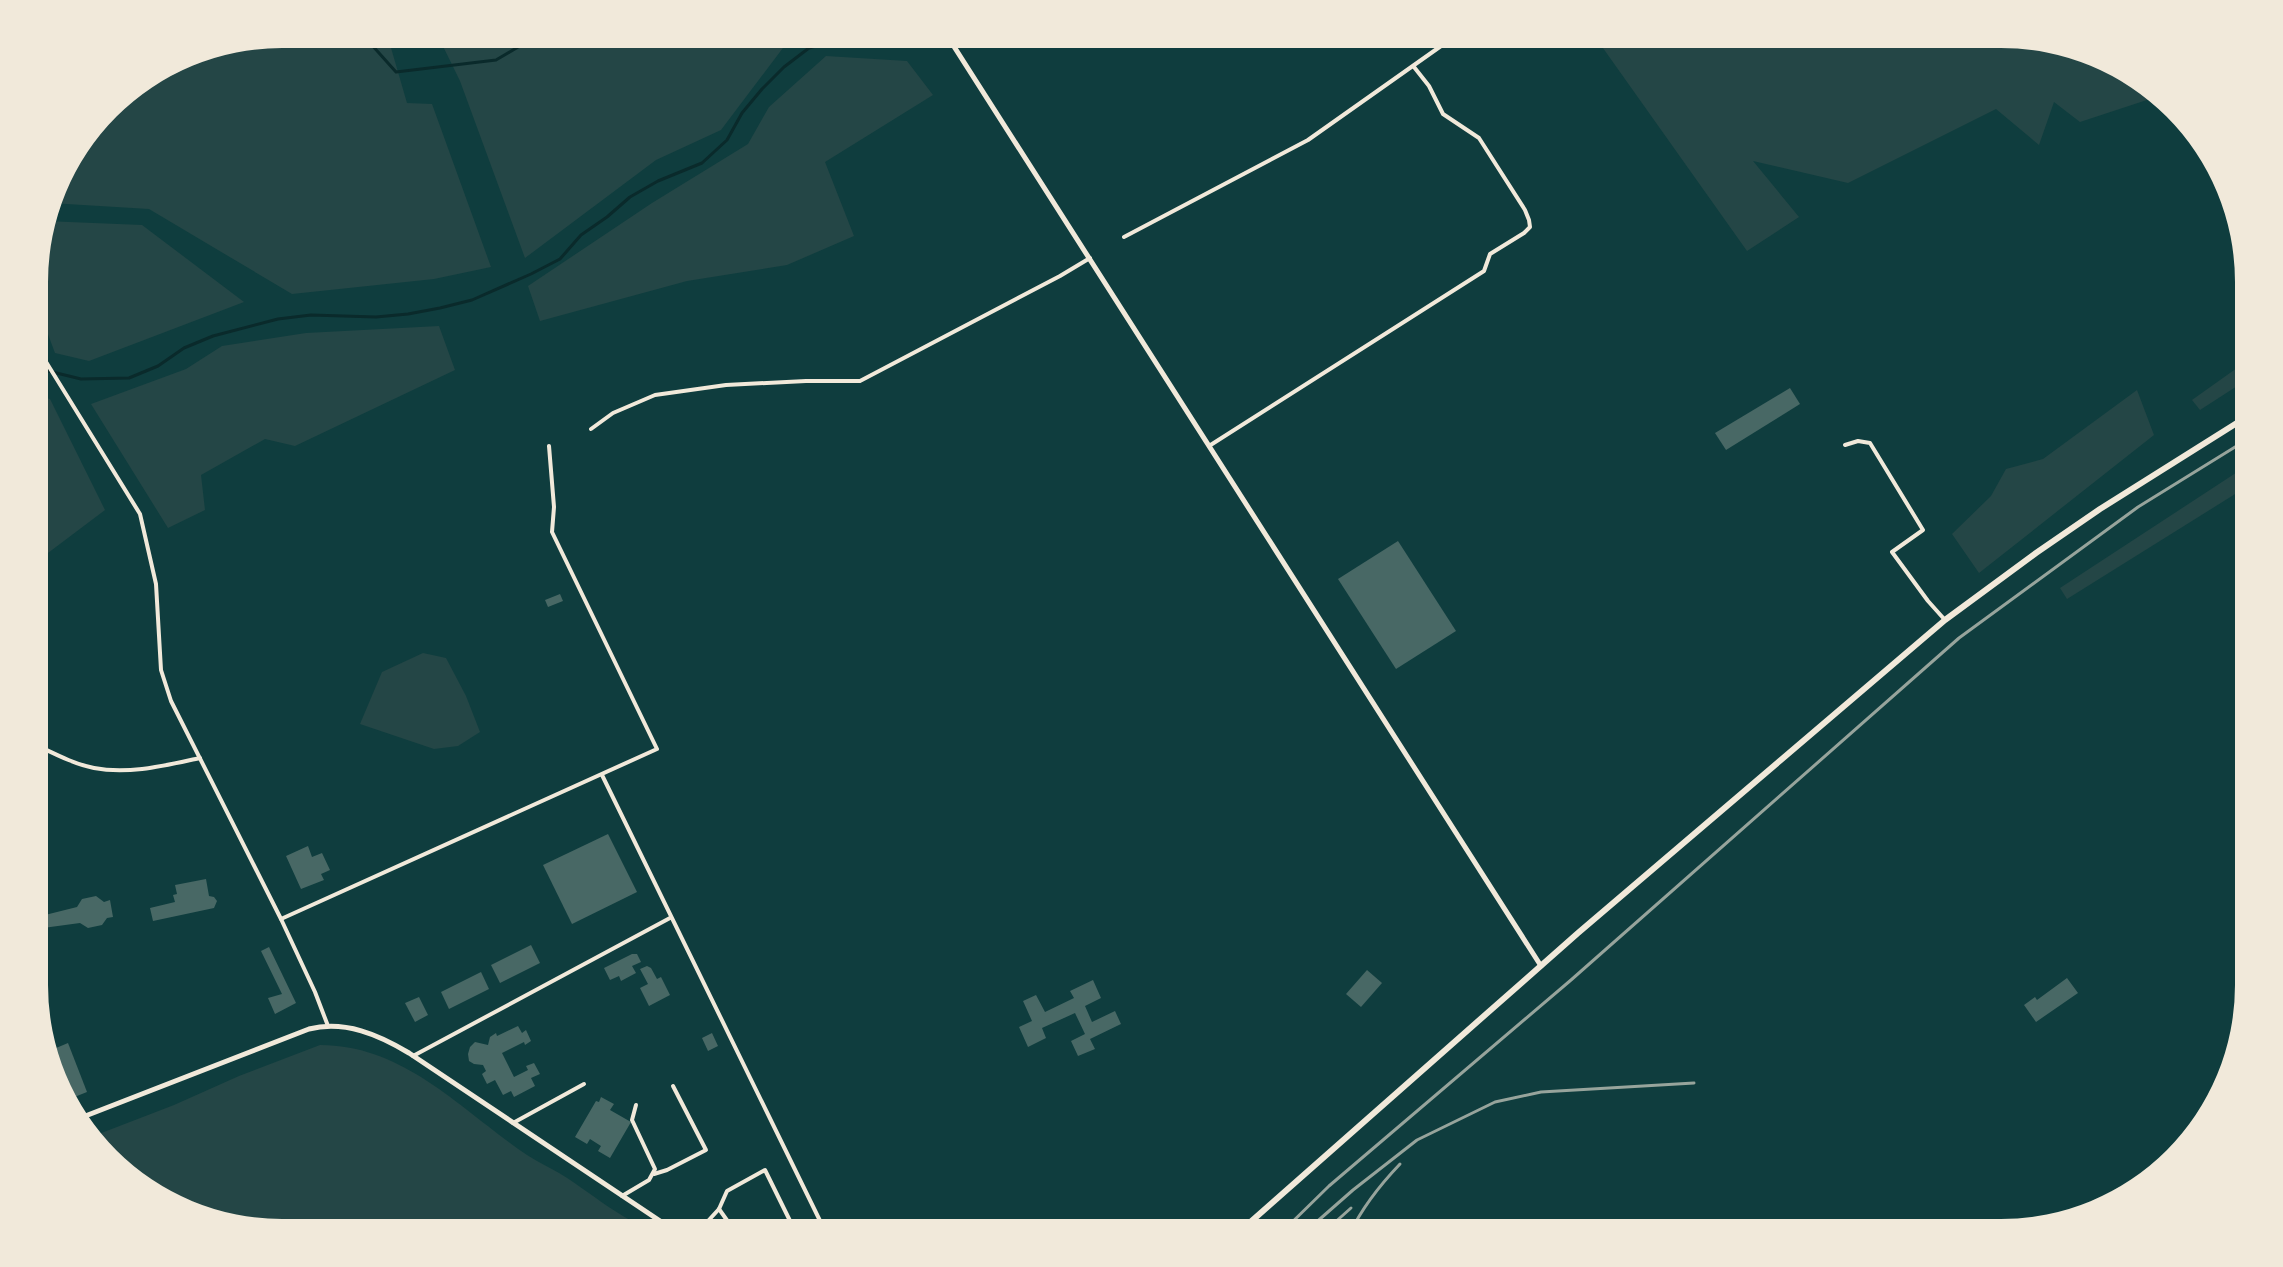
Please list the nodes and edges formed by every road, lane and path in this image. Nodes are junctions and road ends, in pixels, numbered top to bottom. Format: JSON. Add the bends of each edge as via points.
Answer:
{"nodes":[{"id":1,"x":955,"y":48,"type":"edge"},
{"id":2,"x":1439,"y":48,"type":"edge"},
{"id":3,"x":1414,"y":67,"type":"junction"},
{"id":4,"x":1124,"y":237,"type":"dead end"},
{"id":5,"x":1090,"y":258,"type":"junction"},
{"id":6,"x":48,"y":365,"type":"edge"},
{"id":7,"x":2234,"y":425,"type":"edge"},
{"id":8,"x":591,"y":429,"type":"dead end"},
{"id":9,"x":1845,"y":445,"type":"dead end"},
{"id":10,"x":549,"y":446,"type":"dead end"},
{"id":11,"x":1209,"y":446,"type":"junction"},
{"id":12,"x":1945,"y":620,"type":"junction"},
{"id":13,"x":48,"y":751,"type":"edge"},
{"id":14,"x":200,"y":758,"type":"junction"},
{"id":15,"x":602,"y":775,"type":"junction"},
{"id":16,"x":670,"y":918,"type":"junction"},
{"id":17,"x":281,"y":919,"type":"junction"},
{"id":18,"x":1541,"y":966,"type":"junction"},
{"id":19,"x":328,"y":1026,"type":"junction"},
{"id":20,"x":413,"y":1056,"type":"junction"},
{"id":21,"x":584,"y":1084,"type":"dead end"},
{"id":22,"x":673,"y":1086,"type":"dead end"},
{"id":23,"x":636,"y":1105,"type":"dead end"},
{"id":24,"x":87,"y":1115,"type":"edge"},
{"id":25,"x":513,"y":1123,"type":"junction"},
{"id":26,"x":654,"y":1174,"type":"junction"},
{"id":27,"x":622,"y":1196,"type":"junction"},
{"id":28,"x":719,"y":1209,"type":"junction"},
{"id":29,"x":1255,"y":1218,"type":"edge"},
{"id":30,"x":656,"y":1219,"type":"edge"},
{"id":31,"x":710,"y":1219,"type":"edge"},
{"id":32,"x":726,"y":1219,"type":"edge"},
{"id":33,"x":789,"y":1219,"type":"edge"},
{"id":34,"x":819,"y":1219,"type":"edge"}],
"edges":[{"from":1,"to":5,"type":"street"},
{"from":2,"to":3,"type":"street"},
{"from":3,"to":4,"type":"street","via":[[1308,140]]},
{"from":3,"to":11,"type":"street","via":[[1443,114],[1479,138],[1525,210],[1530,227],[1490,254],[1484,271]]},
{"from":5,"to":8,"type":"street","via":[[860,381],[726,385],[655,395]]},
{"from":5,"to":11,"type":"street"},
{"from":6,"to":14,"type":"street","via":[[140,514],[156,584],[161,670]]},
{"from":7,"to":12,"type":"main road","via":[[2100,509]]},
{"from":9,"to":12,"type":"street","via":[[1870,443],[1923,530],[1892,552]]},
{"from":10,"to":15,"type":"street","via":[[552,532],[657,749]]},
{"from":11,"to":18,"type":"street"},
{"from":12,"to":18,"type":"main road"},
{"from":13,"to":14,"type":"street","via":[[95,768],[124,770]]},
{"from":14,"to":17,"type":"street"},
{"from":15,"to":16,"type":"street"},
{"from":15,"to":17,"type":"street"},
{"from":16,"to":20,"type":"street"},
{"from":16,"to":34,"type":"street"},
{"from":17,"to":19,"type":"street"},
{"from":18,"to":29,"type":"main road"},
{"from":19,"to":20,"type":"street","via":[[366,1032]]},
{"from":19,"to":24,"type":"street"},
{"from":20,"to":25,"type":"street"},
{"from":21,"to":25,"type":"street"},
{"from":22,"to":26,"type":"street","via":[[706,1150]]},
{"from":23,"to":26,"type":"street","via":[[632,1120]]},
{"from":25,"to":27,"type":"street"},
{"from":26,"to":27,"type":"street"},
{"from":27,"to":30,"type":"street"},
{"from":28,"to":31,"type":"street"},
{"from":28,"to":32,"type":"street"},
{"from":28,"to":33,"type":"street","via":[[727,1191],[765,1170]]}]}
